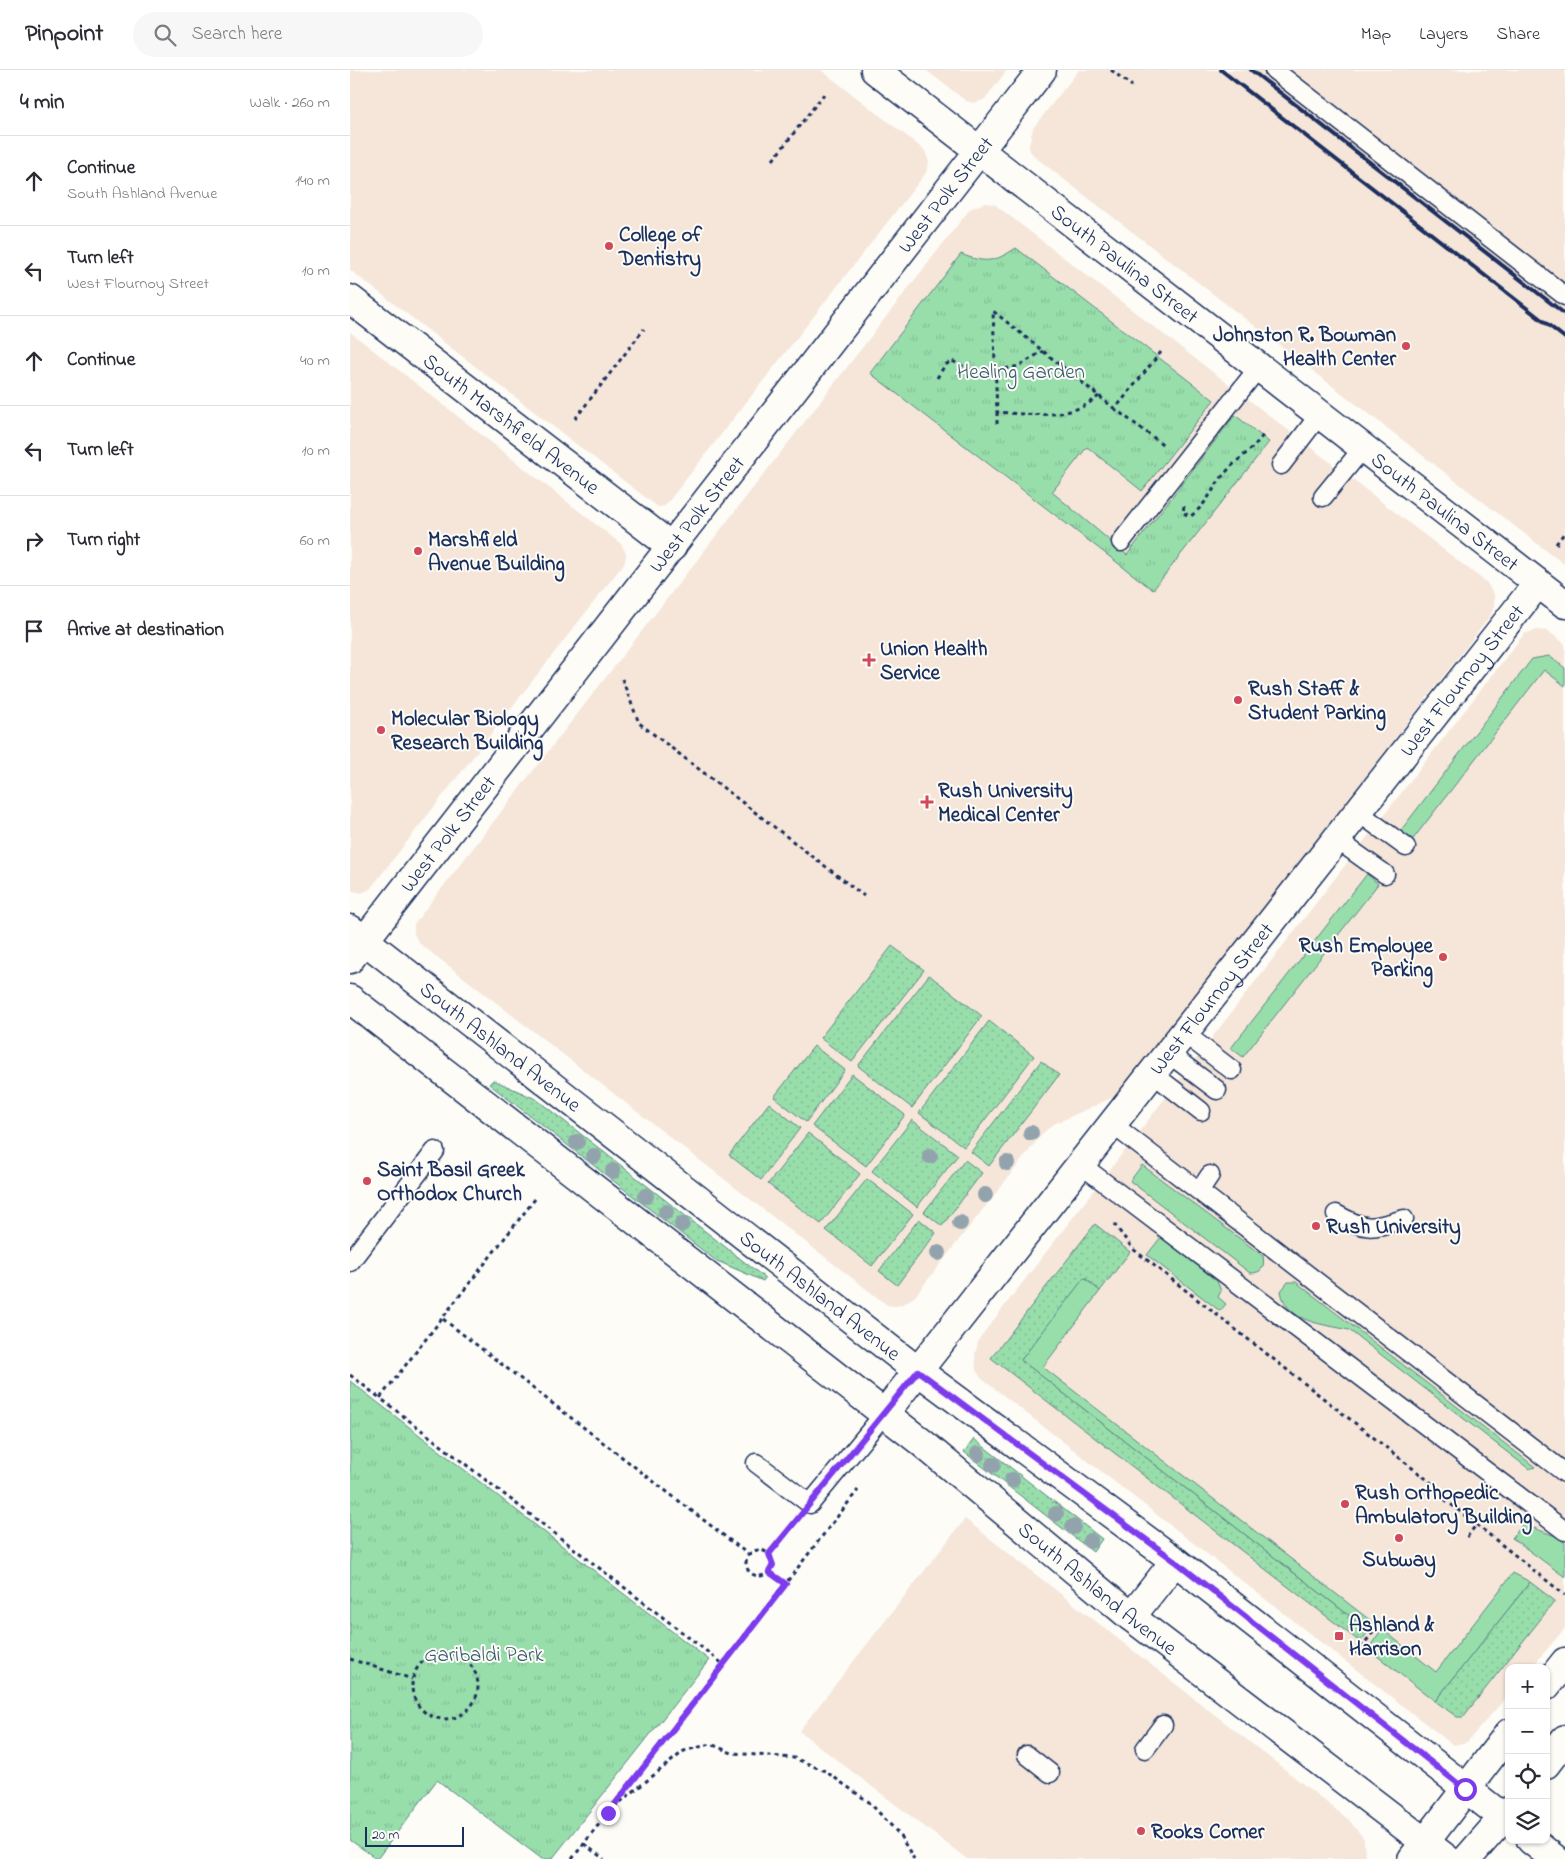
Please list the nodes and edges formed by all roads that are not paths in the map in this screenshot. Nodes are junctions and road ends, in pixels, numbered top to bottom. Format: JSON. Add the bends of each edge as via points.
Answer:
{"nodes":[{"id":1,"x":875,"y":70,"type":"edge"},
{"id":2,"x":1042,"y":70,"type":"edge"},
{"id":3,"x":1274,"y":70,"type":"edge"},
{"id":4,"x":979,"y":151,"type":"junction"},
{"id":5,"x":1565,"y":296,"type":"edge"},
{"id":6,"x":350,"y":299,"type":"edge"},
{"id":7,"x":1259,"y":367,"type":"junction"},
{"id":8,"x":1320,"y":414,"type":"junction"},
{"id":9,"x":1363,"y":448,"type":"junction"},
{"id":10,"x":1281,"y":465,"type":"dead end"},
{"id":11,"x":1324,"y":497,"type":"dead end"},
{"id":12,"x":1121,"y":542,"type":"dead end"},
{"id":13,"x":672,"y":547,"type":"junction"},
{"id":14,"x":1538,"y":583,"type":"junction"},
{"id":15,"x":1565,"y":604,"type":"edge"},
{"id":16,"x":1358,"y":812,"type":"junction"},
{"id":17,"x":1336,"y":840,"type":"junction"},
{"id":18,"x":1406,"y":848,"type":"dead end"},
{"id":19,"x":1385,"y":874,"type":"dead end"},
{"id":20,"x":355,"y":943,"type":"edge"},
{"id":21,"x":350,"y":999,"type":"edge"},
{"id":22,"x":1168,"y":1053,"type":"junction"},
{"id":23,"x":1232,"y":1070,"type":"dead end"},
{"id":24,"x":1217,"y":1090,"type":"dead end"},
{"id":25,"x":1201,"y":1111,"type":"dead end"},
{"id":26,"x":1112,"y":1124,"type":"junction"},
{"id":27,"x":435,"y":1151,"type":"dead end"},
{"id":28,"x":1080,"y":1164,"type":"junction"},
{"id":29,"x":1210,"y":1175,"type":"dead end"},
{"id":30,"x":1200,"y":1190,"type":"junction"},
{"id":31,"x":1336,"y":1214,"type":"dead end"},
{"id":32,"x":1404,"y":1219,"type":"dead end"},
{"id":33,"x":350,"y":1262,"type":"edge"},
{"id":34,"x":918,"y":1371,"type":"junction"},
{"id":35,"x":884,"y":1414,"type":"junction"},
{"id":36,"x":756,"y":1463,"type":"dead end"},
{"id":37,"x":1565,"y":1473,"type":"edge"},
{"id":38,"x":1565,"y":1531,"type":"edge"},
{"id":39,"x":1175,"y":1561,"type":"junction"},
{"id":40,"x":1130,"y":1617,"type":"junction"},
{"id":41,"x":1565,"y":1662,"type":"edge"},
{"id":42,"x":1550,"y":1681,"type":"edge"},
{"id":43,"x":1163,"y":1726,"type":"dead end"},
{"id":44,"x":1505,"y":1738,"type":"edge"},
{"id":45,"x":1565,"y":1739,"type":"edge"},
{"id":46,"x":1145,"y":1749,"type":"dead end"},
{"id":47,"x":1027,"y":1755,"type":"dead end"},
{"id":48,"x":1550,"y":1759,"type":"edge"},
{"id":49,"x":1050,"y":1773,"type":"dead end"},
{"id":50,"x":1465,"y":1789,"type":"junction"},
{"id":51,"x":1505,"y":1816,"type":"edge"},
{"id":52,"x":1505,"y":1819,"type":"edge"},
{"id":53,"x":1536,"y":1844,"type":"edge"},
{"id":54,"x":1418,"y":1851,"type":"edge"},
{"id":55,"x":1447,"y":1859,"type":"edge"},
{"id":56,"x":1467,"y":1859,"type":"edge"},
{"id":57,"x":1555,"y":1859,"type":"edge"}],
"edges":[{"from":1,"to":4,"type":"street","name":"South Paulina Street"},
{"from":2,"to":4,"type":"street","name":"West Polk Street"},
{"from":3,"to":5,"type":"lane"},
{"from":4,"to":7,"type":"street","name":"South Paulina Street"},
{"from":4,"to":13,"type":"street","name":"West Polk Street"},
{"from":6,"to":13,"type":"street","name":"South Marshfield Avenue"},
{"from":7,"to":8,"type":"street","name":"South Paulina Street"},
{"from":7,"to":12,"type":"lane"},
{"from":8,"to":9,"type":"street","name":"South Paulina Street"},
{"from":8,"to":10,"type":"lane"},
{"from":9,"to":11,"type":"lane"},
{"from":9,"to":14,"type":"street","name":"South Paulina Street"},
{"from":13,"to":20,"type":"street","name":"West Polk Street"},
{"from":14,"to":15,"type":"street","name":"South Paulina Street"},
{"from":14,"to":16,"type":"street","name":"West Flournoy Street"},
{"from":16,"to":17,"type":"street","name":"West Flournoy Street"},
{"from":16,"to":18,"type":"lane"},
{"from":17,"to":19,"type":"lane"},
{"from":17,"to":22,"type":"street","name":"West Flournoy Street"},
{"from":20,"to":34,"type":"street","name":"South Ashland Avenue"},
{"from":21,"to":35,"type":"street","name":"South Ashland Avenue"},
{"from":22,"to":23,"type":"lane"},
{"from":22,"to":24,"type":"lane"},
{"from":22,"to":25,"type":"lane"},
{"from":22,"to":26,"type":"street","name":"West Flournoy Street"},
{"from":26,"to":28,"type":"street","name":"West Flournoy Street"},
{"from":26,"to":30,"type":"lane"},
{"from":27,"to":33,"type":"lane"},
{"from":28,"to":34,"type":"street","name":"West Flournoy Street"},
{"from":28,"to":38,"type":"lane"},
{"from":29,"to":30,"type":"lane"},
{"from":30,"to":37,"type":"lane"},
{"from":31,"to":32,"type":"lane","via":[[1356,1226],[1375,1228]]},
{"from":34,"to":35,"type":"street","name":"West Flournoy Street"},
{"from":34,"to":39,"type":"street","name":"South Ashland Avenue"},
{"from":35,"to":36,"type":"lane","via":[[810,1504]]},
{"from":35,"to":40,"type":"street","name":"South Ashland Avenue"},
{"from":39,"to":40,"type":"street"},
{"from":39,"to":50,"type":"street","name":"South Ashland Avenue"},
{"from":40,"to":54,"type":"street","name":"South Ashland Avenue"},
{"from":41,"to":42,"type":"street"},
{"from":43,"to":46,"type":"lane"},
{"from":44,"to":50,"type":"street"},
{"from":45,"to":48,"type":"street"},
{"from":47,"to":49,"type":"lane"},
{"from":50,"to":51,"type":"street","name":"South Ashland Avenue"},
{"from":50,"to":54,"type":"street"},
{"from":52,"to":56,"type":"street"},
{"from":53,"to":57,"type":"street"},
{"from":54,"to":55,"type":"street","name":"South Ashland Avenue"}]}
